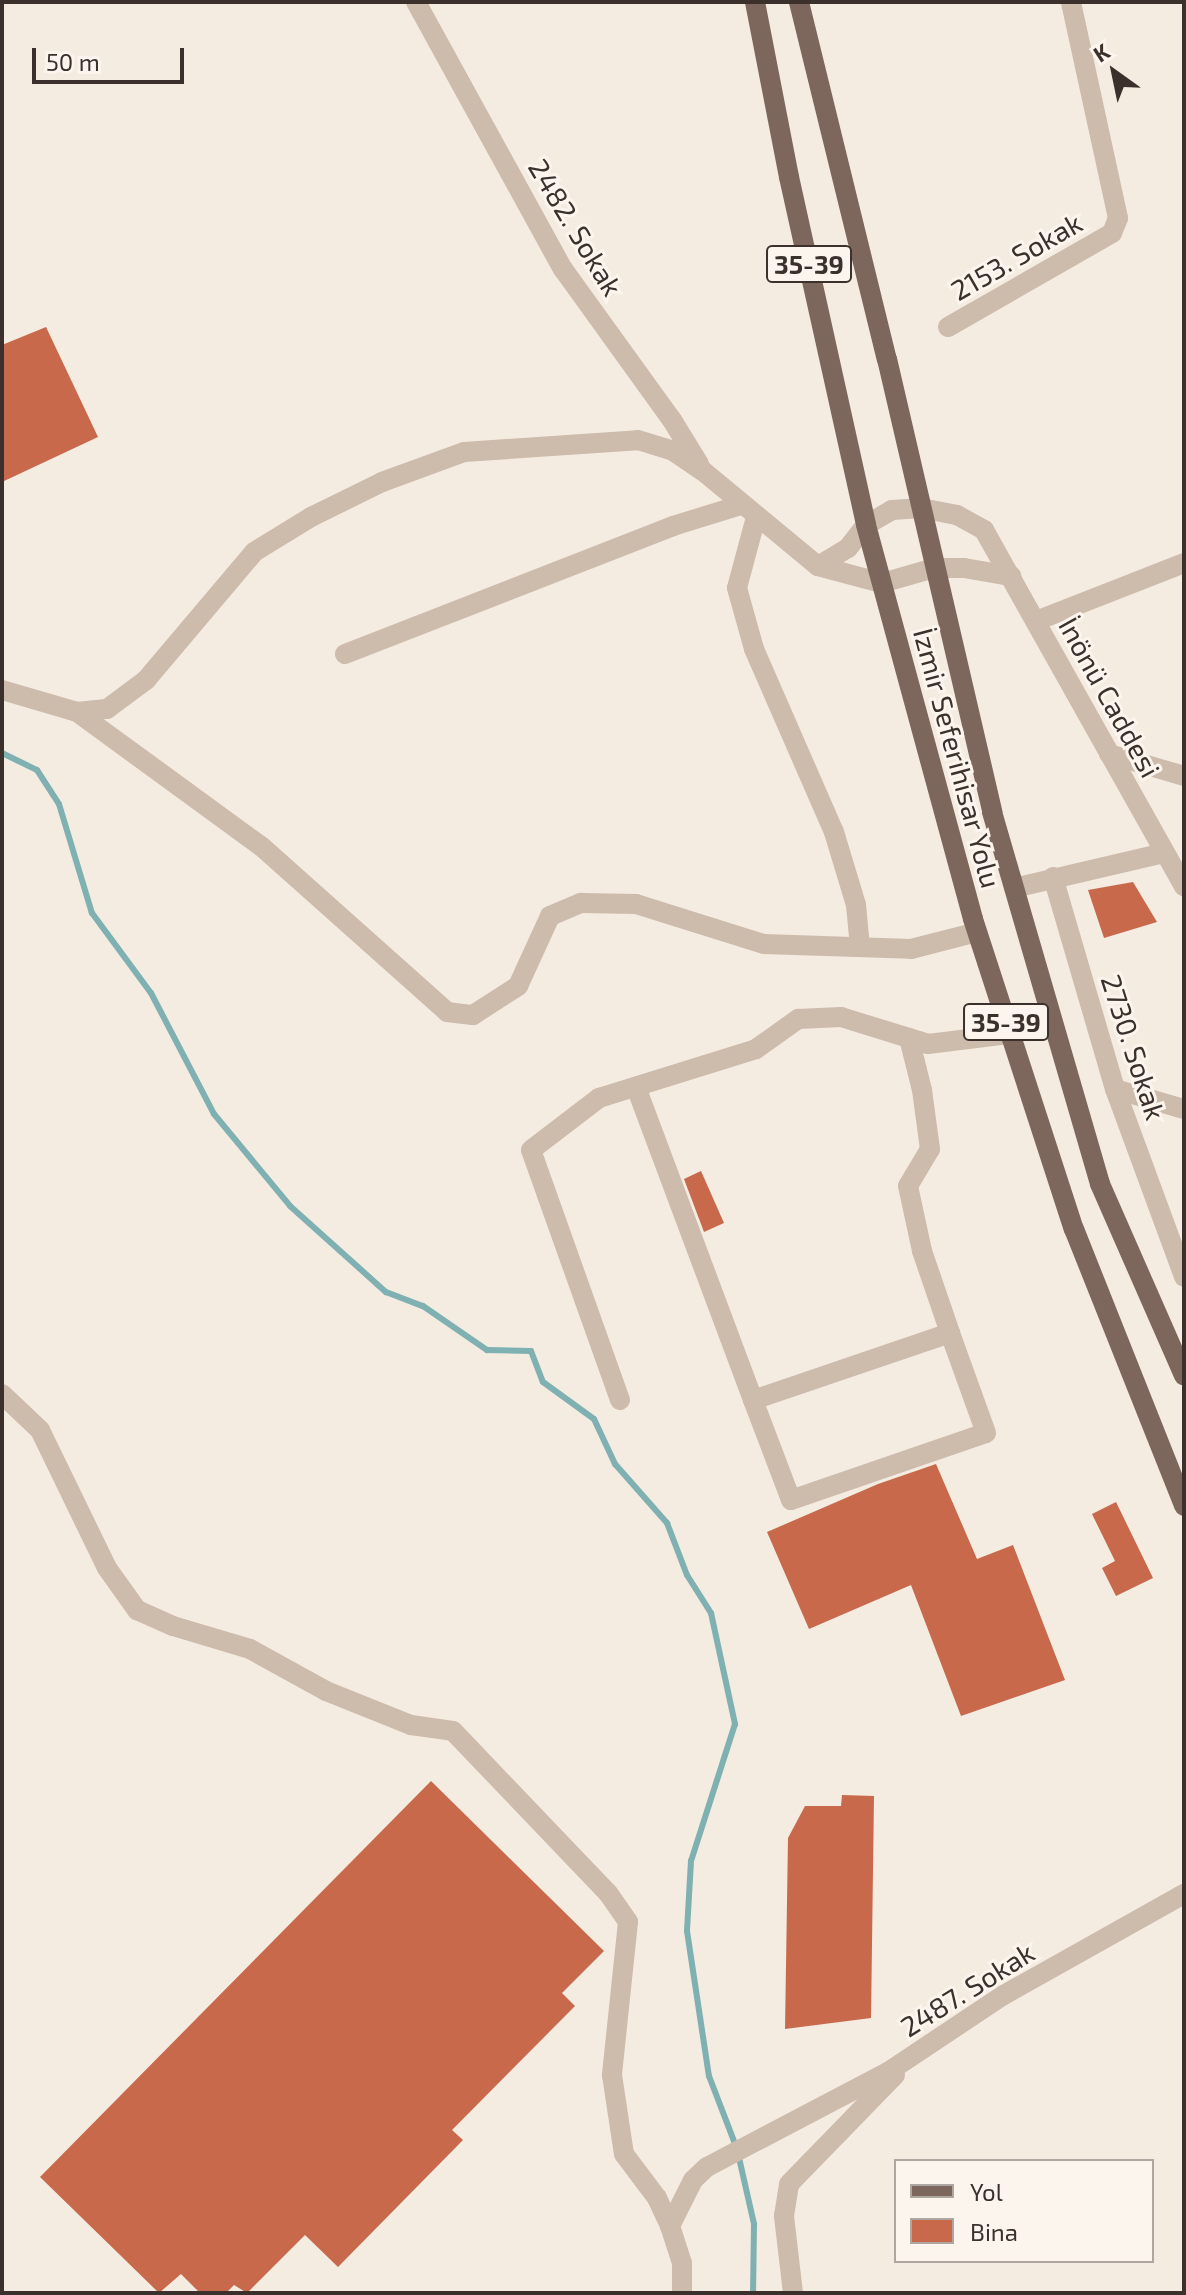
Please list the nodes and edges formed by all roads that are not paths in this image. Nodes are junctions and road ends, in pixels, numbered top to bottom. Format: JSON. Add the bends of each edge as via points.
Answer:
{"nodes":[{"id":1,"x":416,"y":2,"type":"edge"},
{"id":2,"x":755,"y":2,"type":"edge"},
{"id":3,"x":799,"y":2,"type":"edge"},
{"id":4,"x":1071,"y":2,"type":"edge"},
{"id":5,"x":948,"y":327,"type":"dead end"},
{"id":6,"x":703,"y":471,"type":"junction"},
{"id":7,"x":921,"y":508,"type":"junction"},
{"id":8,"x":748,"y":511,"type":"junction"},
{"id":9,"x":866,"y":525,"type":"junction"},
{"id":10,"x":1184,"y":563,"type":"edge"},
{"id":11,"x":818,"y":566,"type":"junction"},
{"id":12,"x":934,"y":568,"type":"junction"},
{"id":13,"x":1011,"y":576,"type":"junction"},
{"id":14,"x":882,"y":583,"type":"junction"},
{"id":15,"x":1036,"y":621,"type":"junction"},
{"id":16,"x":345,"y":654,"type":"dead end"},
{"id":17,"x":2,"y":690,"type":"edge"},
{"id":18,"x":77,"y":712,"type":"junction"},
{"id":19,"x":1109,"y":754,"type":"junction"},
{"id":20,"x":1184,"y":776,"type":"edge"},
{"id":21,"x":1164,"y":853,"type":"junction"},
{"id":22,"x":1053,"y":877,"type":"junction"},
{"id":23,"x":1184,"y":887,"type":"edge"},
{"id":24,"x":1014,"y":888,"type":"junction"},
{"id":25,"x":977,"y":932,"type":"junction"},
{"id":26,"x":860,"y":947,"type":"junction"},
{"id":27,"x":1010,"y":1034,"type":"junction"},
{"id":28,"x":909,"y":1038,"type":"junction"},
{"id":29,"x":636,"y":1087,"type":"junction"},
{"id":30,"x":1115,"y":1089,"type":"junction"},
{"id":31,"x":1184,"y":1109,"type":"edge"},
{"id":32,"x":1184,"y":1277,"type":"edge"},
{"id":33,"x":950,"y":1333,"type":"junction"},
{"id":34,"x":1184,"y":1375,"type":"edge"},
{"id":35,"x":2,"y":1394,"type":"edge"},
{"id":36,"x":620,"y":1400,"type":"dead end"},
{"id":37,"x":753,"y":1400,"type":"junction"},
{"id":38,"x":1184,"y":1506,"type":"edge"},
{"id":39,"x":1184,"y":1894,"type":"edge"},
{"id":40,"x":914,"y":2055,"type":"junction"},
{"id":41,"x":670,"y":2226,"type":"junction"},
{"id":42,"x":682,"y":2293,"type":"edge"},
{"id":43,"x":793,"y":2293,"type":"edge"}],
"edges":[{"from":1,"to":6,"type":"street","name":"2482. Sokak","via":[[563,269]]},
{"from":2,"to":9,"type":"main road","name":"İzmir Seferihisar Yolu","number":"35-39"},
{"from":3,"to":7,"type":"main road","name":"İzmir Seferihisar Yolu","number":"35-39"},
{"from":4,"to":5,"type":"street","name":"2153. Sokak","via":[[1118,218],[1112,233]]},
{"from":6,"to":8,"type":"street"},
{"from":6,"to":18,"type":"street","via":[[673,451],[638,440],[464,452],[382,482],[254,552],[146,680],[107,709]]},
{"from":7,"to":9,"type":"street","via":[[892,510]]},
{"from":7,"to":12,"type":"main road","name":"İzmir Seferihisar Yolu","number":"35-39"},
{"from":7,"to":13,"type":"street","name":"İnönü Caddesi","via":[[957,515],[984,530]]},
{"from":8,"to":11,"type":"street"},
{"from":8,"to":16,"type":"street","via":[[673,526]]},
{"from":8,"to":26,"type":"street","via":[[737,588],[754,649],[834,832],[856,905]]},
{"from":9,"to":11,"type":"street","via":[[848,548]]},
{"from":9,"to":14,"type":"main road","name":"İzmir Seferihisar Yolu","number":"35-39"},
{"from":10,"to":15,"type":"street"},
{"from":11,"to":14,"type":"street"},
{"from":12,"to":13,"type":"street"},
{"from":12,"to":14,"type":"street"},
{"from":12,"to":24,"type":"main road","name":"İzmir Seferihisar Yolu","number":"35-39"},
{"from":13,"to":15,"type":"street","name":"İnönü Caddesi"},
{"from":14,"to":25,"type":"main road","name":"İzmir Seferihisar Yolu","number":"35-39"},
{"from":15,"to":19,"type":"street","name":"İnönü Caddesi"},
{"from":17,"to":18,"type":"street"},
{"from":18,"to":26,"type":"street","via":[[261,846],[447,1012],[473,1015],[518,986],[550,916],[581,903],[636,904],[764,944]]},
{"from":19,"to":20,"type":"street"},
{"from":19,"to":21,"type":"street","name":"İnönü Caddesi"},
{"from":21,"to":22,"type":"street"},
{"from":21,"to":23,"type":"street","name":"İnönü Caddesi"},
{"from":22,"to":24,"type":"street"},
{"from":22,"to":30,"type":"street","name":"2730. Sokak"},
{"from":24,"to":34,"type":"main road","name":"İzmir Seferihisar Yolu","number":"35-39","via":[[1100,1184]]},
{"from":25,"to":26,"type":"street","via":[[911,949]]},
{"from":25,"to":27,"type":"main road","name":"İzmir Seferihisar Yolu","number":"35-39"},
{"from":27,"to":28,"type":"street","via":[[928,1044]]},
{"from":27,"to":38,"type":"main road","name":"İzmir Seferihisar Yolu","number":"35-39","via":[[1074,1229]]},
{"from":28,"to":29,"type":"street","via":[[841,1017],[798,1019],[756,1049]]},
{"from":28,"to":33,"type":"street","via":[[930,1149],[908,1186],[922,1251]]},
{"from":29,"to":36,"type":"street","via":[[599,1098],[531,1150]]},
{"from":29,"to":37,"type":"street"},
{"from":30,"to":31,"type":"street"},
{"from":30,"to":32,"type":"street","name":"2730. Sokak"},
{"from":33,"to":37,"type":"street"},
{"from":33,"to":37,"type":"street","via":[[986,1433],[791,1500]]},
{"from":35,"to":41,"type":"street","via":[[40,1430],[107,1568],[137,1610],[250,1649],[326,1691],[411,1725],[453,1731],[608,1893],[628,1922],[612,2075],[624,2154],[657,2198]]},
{"from":39,"to":40,"type":"street","name":"2487. Sokak","via":[[1002,1996]]},
{"from":40,"to":41,"type":"street","name":"2487. Sokak","via":[[707,2167],[693,2180]]},
{"from":40,"to":43,"type":"street","via":[[789,2184],[784,2216]]},
{"from":41,"to":42,"type":"street","via":[[682,2263]]}]}
